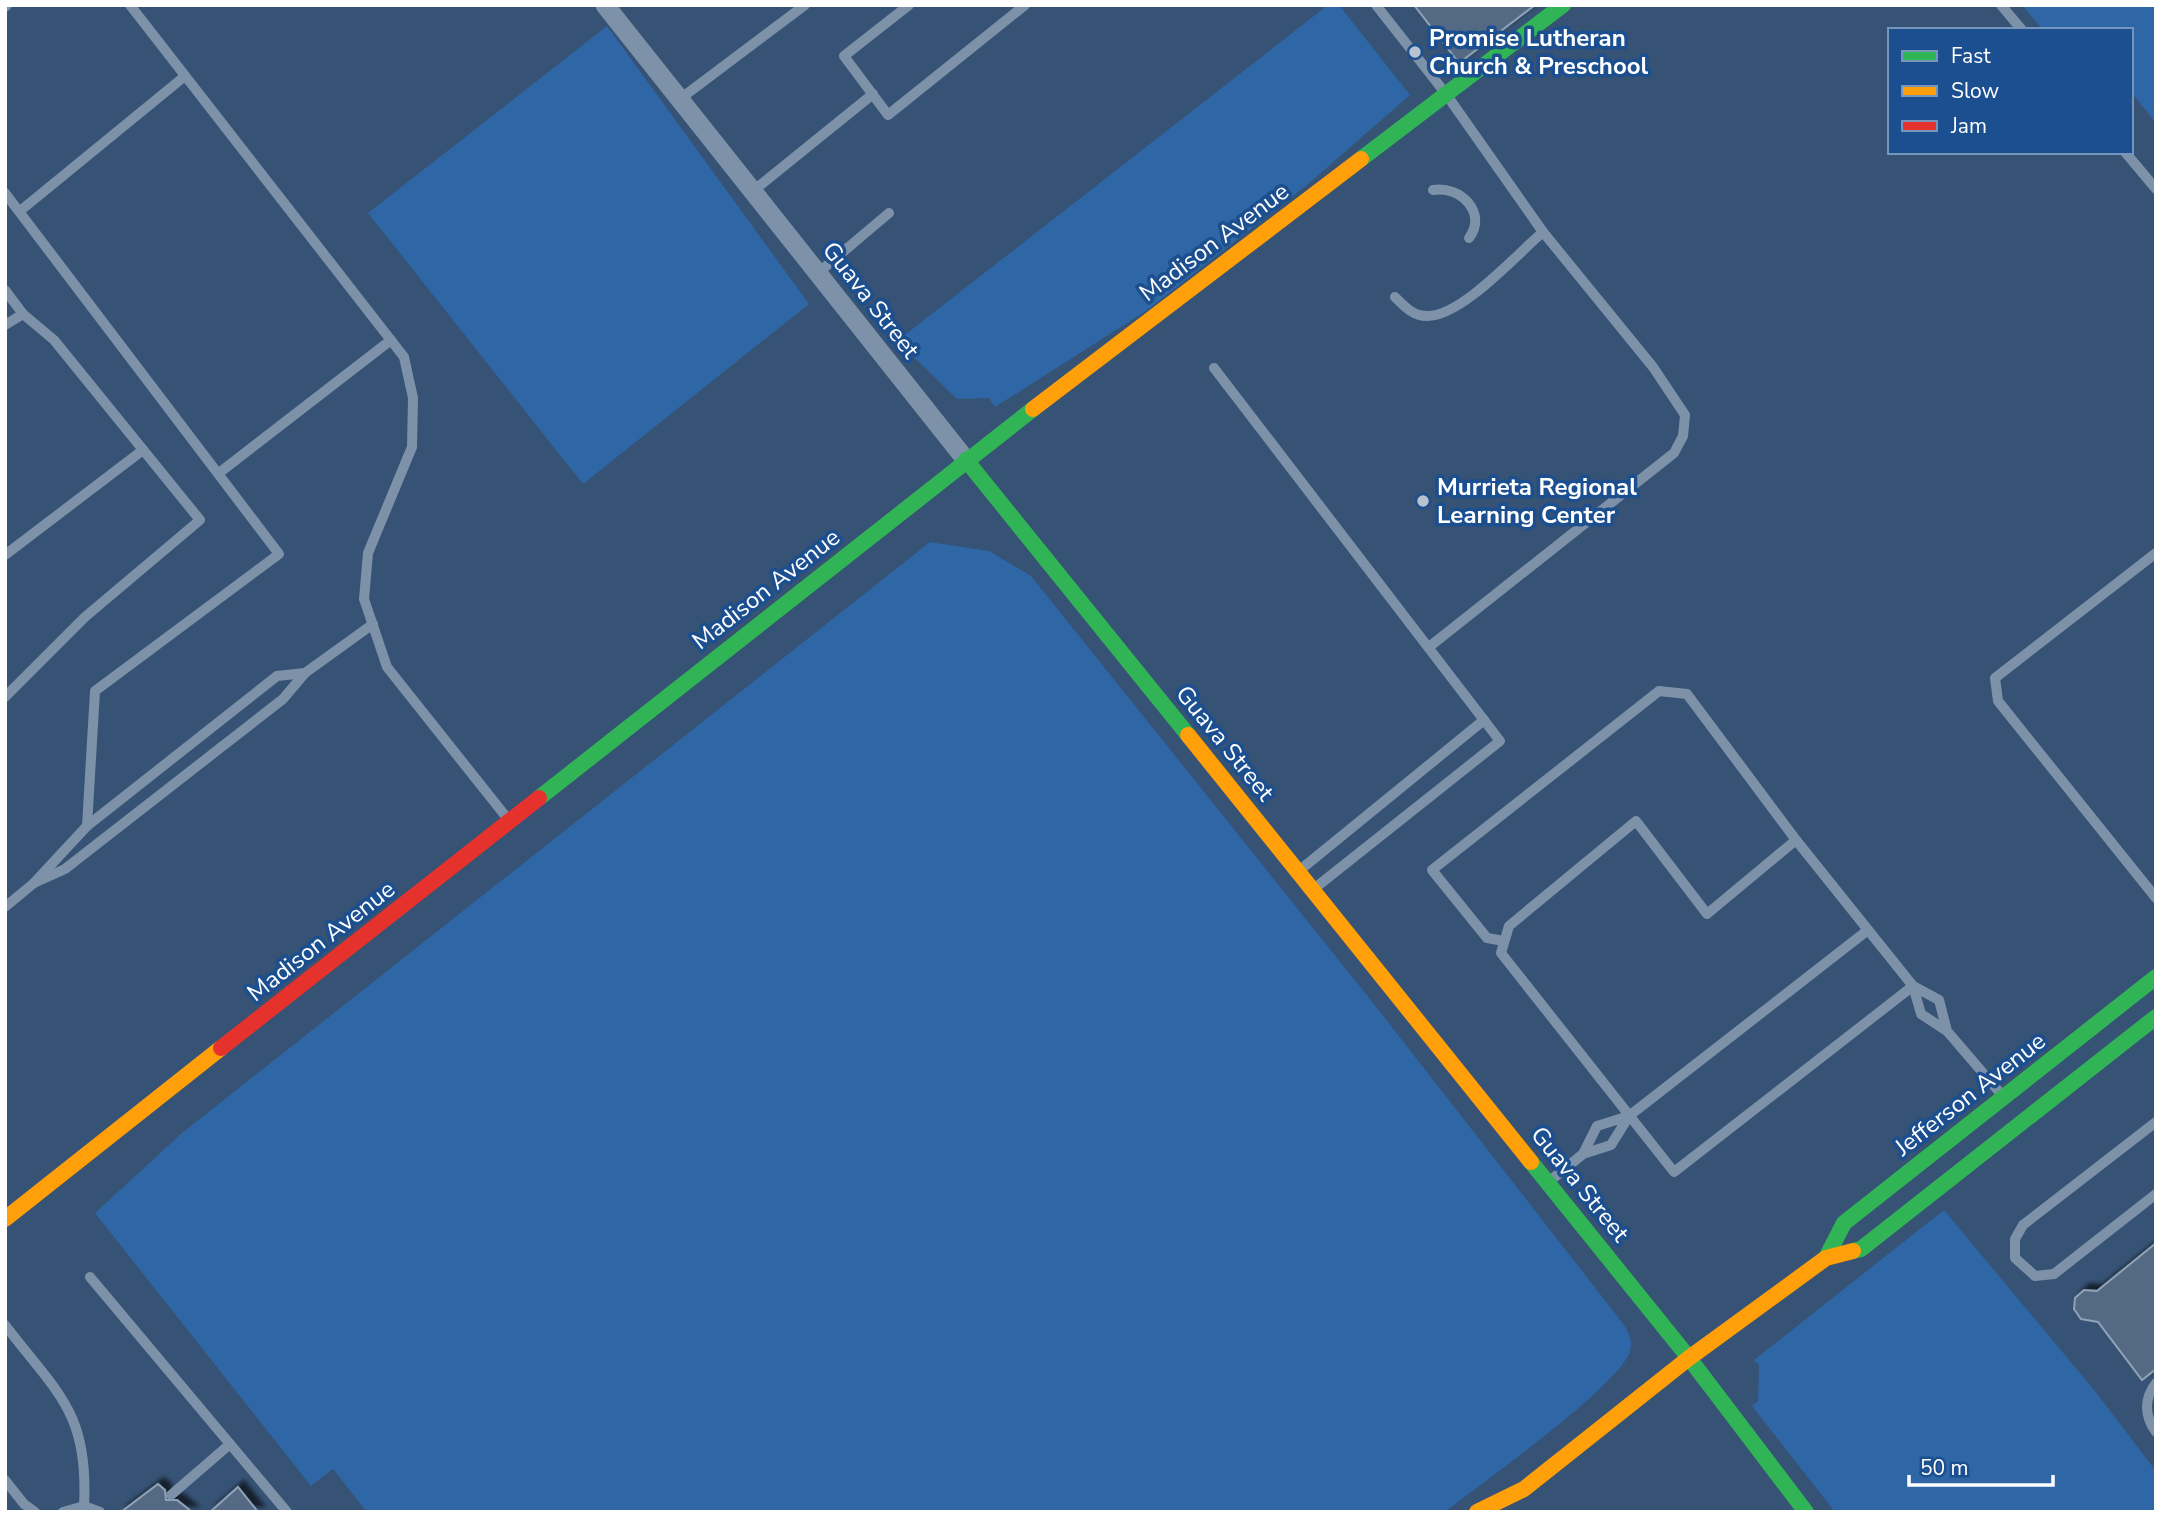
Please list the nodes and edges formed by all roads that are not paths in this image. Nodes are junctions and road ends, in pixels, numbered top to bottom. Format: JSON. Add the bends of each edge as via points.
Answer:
{"nodes":[{"id":1,"x":130,"y":5,"type":"edge"},
{"id":2,"x":605,"y":5,"type":"edge"},
{"id":3,"x":805,"y":5,"type":"edge"},
{"id":4,"x":909,"y":5,"type":"edge"},
{"id":5,"x":1025,"y":5,"type":"edge"},
{"id":6,"x":1376,"y":5,"type":"edge"},
{"id":7,"x":1563,"y":5,"type":"edge"},
{"id":8,"x":2001,"y":5,"type":"edge"},
{"id":9,"x":2020,"y":28,"type":"edge"},
{"id":10,"x":185,"y":76,"type":"junction"},
{"id":11,"x":873,"y":94,"type":"junction"},
{"id":12,"x":1446,"y":94,"type":"junction"},
{"id":13,"x":680,"y":99,"type":"junction"},
{"id":14,"x":2127,"y":154,"type":"edge"},
{"id":15,"x":2156,"y":189,"type":"edge"},
{"id":16,"x":1433,"y":190,"type":"dead end"},
{"id":17,"x":753,"y":191,"type":"junction"},
{"id":18,"x":5,"y":192,"type":"edge"},
{"id":19,"x":20,"y":211,"type":"junction"},
{"id":20,"x":889,"y":213,"type":"dead end"},
{"id":21,"x":1543,"y":232,"type":"junction"},
{"id":22,"x":1469,"y":238,"type":"dead end"},
{"id":23,"x":818,"y":273,"type":"junction"},
{"id":24,"x":5,"y":290,"type":"edge"},
{"id":25,"x":1395,"y":297,"type":"dead end"},
{"id":26,"x":23,"y":314,"type":"junction"},
{"id":27,"x":5,"y":325,"type":"edge"},
{"id":28,"x":391,"y":340,"type":"junction"},
{"id":29,"x":1214,"y":368,"type":"dead end"},
{"id":30,"x":143,"y":450,"type":"junction"},
{"id":31,"x":966,"y":460,"type":"junction"},
{"id":32,"x":219,"y":473,"type":"junction"},
{"id":33,"x":2156,"y":553,"type":"edge"},
{"id":34,"x":5,"y":555,"type":"edge"},
{"id":35,"x":373,"y":624,"type":"junction"},
{"id":36,"x":1429,"y":647,"type":"junction"},
{"id":37,"x":305,"y":673,"type":"junction"},
{"id":38,"x":5,"y":697,"type":"edge"},
{"id":39,"x":1484,"y":720,"type":"junction"},
{"id":40,"x":509,"y":821,"type":"junction"},
{"id":41,"x":87,"y":826,"type":"junction"},
{"id":42,"x":1796,"y":841,"type":"junction"},
{"id":43,"x":1298,"y":872,"type":"junction"},
{"id":44,"x":34,"y":883,"type":"junction"},
{"id":45,"x":1312,"y":890,"type":"junction"},
{"id":46,"x":2156,"y":898,"type":"edge"},
{"id":47,"x":5,"y":907,"type":"edge"},
{"id":48,"x":1868,"y":930,"type":"junction"},
{"id":49,"x":1504,"y":941,"type":"junction"},
{"id":50,"x":2156,"y":977,"type":"edge"},
{"id":51,"x":1913,"y":986,"type":"junction"},
{"id":52,"x":2155,"y":1019,"type":"edge"},
{"id":53,"x":1947,"y":1031,"type":"junction"},
{"id":54,"x":2004,"y":1097,"type":"junction"},
{"id":55,"x":1629,"y":1116,"type":"junction"},
{"id":56,"x":2156,"y":1122,"type":"edge"},
{"id":57,"x":1583,"y":1154,"type":"junction"},
{"id":58,"x":1548,"y":1183,"type":"junction"},
{"id":59,"x":2156,"y":1194,"type":"edge"},
{"id":60,"x":5,"y":1219,"type":"edge"},
{"id":61,"x":1826,"y":1258,"type":"junction"},
{"id":62,"x":90,"y":1277,"type":"dead end"},
{"id":63,"x":7,"y":1331,"type":"edge"},
{"id":64,"x":1689,"y":1358,"type":"junction"},
{"id":65,"x":2156,"y":1383,"type":"edge"},
{"id":66,"x":2156,"y":1432,"type":"edge"},
{"id":67,"x":230,"y":1444,"type":"junction"},
{"id":68,"x":5,"y":1480,"type":"edge"},
{"id":69,"x":1524,"y":1489,"type":"junction"},
{"id":70,"x":171,"y":1495,"type":"dead end"},
{"id":71,"x":84,"y":1506,"type":"junction"},
{"id":72,"x":35,"y":1512,"type":"edge"},
{"id":73,"x":63,"y":1512,"type":"edge"},
{"id":74,"x":100,"y":1512,"type":"edge"},
{"id":75,"x":287,"y":1512,"type":"edge"},
{"id":76,"x":1477,"y":1512,"type":"edge"},
{"id":77,"x":1514,"y":1512,"type":"edge"},
{"id":78,"x":1806,"y":1512,"type":"edge"}],
"edges":[{"from":1,"to":10,"type":"lane"},
{"from":2,"to":13,"type":"street","name":"Guava Street"},
{"from":3,"to":13,"type":"lane"},
{"from":4,"to":11,"type":"lane","via":[[844,56]]},
{"from":5,"to":11,"type":"lane","via":[[888,114]]},
{"from":6,"to":12,"type":"lane"},
{"from":7,"to":12,"type":"street","name":"Madison Avenue"},
{"from":8,"to":9,"type":"lane"},
{"from":10,"to":19,"type":"lane"},
{"from":10,"to":28,"type":"lane"},
{"from":11,"to":17,"type":"lane"},
{"from":12,"to":21,"type":"lane"},
{"from":12,"to":31,"type":"street","name":"Madison Avenue"},
{"from":13,"to":17,"type":"street","name":"Guava Street"},
{"from":14,"to":15,"type":"lane"},
{"from":16,"to":22,"type":"lane","via":[[1447,187],[1470,205],[1477,219]]},
{"from":17,"to":23,"type":"street","name":"Guava Street"},
{"from":18,"to":19,"type":"lane"},
{"from":19,"to":32,"type":"lane"},
{"from":20,"to":23,"type":"lane"},
{"from":21,"to":25,"type":"lane","via":[[1459,305],[1442,314],[1410,312]]},
{"from":21,"to":36,"type":"lane","via":[[1653,367],[1685,415],[1683,436],[1674,453]]},
{"from":23,"to":31,"type":"street","name":"Guava Street"},
{"from":24,"to":26,"type":"lane"},
{"from":26,"to":27,"type":"lane"},
{"from":26,"to":30,"type":"lane","via":[[54,340]]},
{"from":28,"to":32,"type":"lane"},
{"from":28,"to":35,"type":"lane","via":[[404,357],[413,398],[412,447],[368,553],[364,599]]},
{"from":29,"to":36,"type":"lane"},
{"from":30,"to":34,"type":"lane"},
{"from":30,"to":38,"type":"lane","via":[[200,520],[85,618]]},
{"from":31,"to":40,"type":"street","name":"Madison Avenue"},
{"from":31,"to":43,"type":"street","name":"Guava Street"},
{"from":32,"to":41,"type":"lane","via":[[279,554],[95,691]]},
{"from":33,"to":46,"type":"lane","via":[[1995,678],[1998,701]]},
{"from":35,"to":37,"type":"lane"},
{"from":35,"to":40,"type":"lane","via":[[387,667]]},
{"from":36,"to":39,"type":"lane"},
{"from":37,"to":41,"type":"lane","via":[[277,677]]},
{"from":37,"to":44,"type":"lane","via":[[283,699],[65,869]]},
{"from":39,"to":43,"type":"lane"},
{"from":39,"to":45,"type":"lane","via":[[1500,741]]},
{"from":40,"to":60,"type":"street","name":"Madison Avenue"},
{"from":41,"to":44,"type":"lane"},
{"from":42,"to":48,"type":"lane"},
{"from":42,"to":49,"type":"lane","via":[[1707,914],[1636,821],[1509,926]]},
{"from":42,"to":49,"type":"lane","via":[[1687,694],[1659,691],[1432,870],[1487,938]]},
{"from":43,"to":45,"type":"street","name":"Guava Street"},
{"from":44,"to":47,"type":"lane"},
{"from":45,"to":58,"type":"street","name":"Guava Street"},
{"from":48,"to":51,"type":"lane"},
{"from":48,"to":55,"type":"lane"},
{"from":49,"to":55,"type":"lane","via":[[1501,953]]},
{"from":50,"to":54,"type":"street","name":"Jefferson Avenue"},
{"from":51,"to":53,"type":"lane","via":[[1921,1014]]},
{"from":51,"to":53,"type":"lane","via":[[1939,1000]]},
{"from":51,"to":55,"type":"lane","via":[[1674,1172]]},
{"from":52,"to":61,"type":"street","name":"Jefferson Avenue","via":[[1861,1249]]},
{"from":53,"to":54,"type":"lane"},
{"from":54,"to":61,"type":"street","name":"Jefferson Avenue","via":[[1844,1223]]},
{"from":55,"to":57,"type":"lane","via":[[1611,1145]]},
{"from":55,"to":57,"type":"lane","via":[[1597,1126]]},
{"from":56,"to":59,"type":"lane","via":[[2022,1225],[2015,1239],[2015,1258],[2035,1276],[2054,1274]]},
{"from":57,"to":58,"type":"lane"},
{"from":58,"to":64,"type":"street","name":"Guava Street"},
{"from":61,"to":64,"type":"street","name":"Jefferson Avenue"},
{"from":62,"to":67,"type":"lane"},
{"from":63,"to":71,"type":"lane","via":[[60,1392],[79,1433],[86,1466]]},
{"from":64,"to":69,"type":"street","name":"Jefferson Avenue"},
{"from":64,"to":78,"type":"street","name":"Guava Street"},
{"from":65,"to":66,"type":"lane","via":[[2147,1407]]},
{"from":67,"to":70,"type":"lane"},
{"from":67,"to":75,"type":"lane"},
{"from":68,"to":72,"type":"lane"},
{"from":69,"to":76,"type":"street","name":"Jefferson Avenue"},
{"from":69,"to":77,"type":"street","name":"Jefferson Avenue"},
{"from":71,"to":73,"type":"lane"},
{"from":71,"to":74,"type":"lane"}]}
